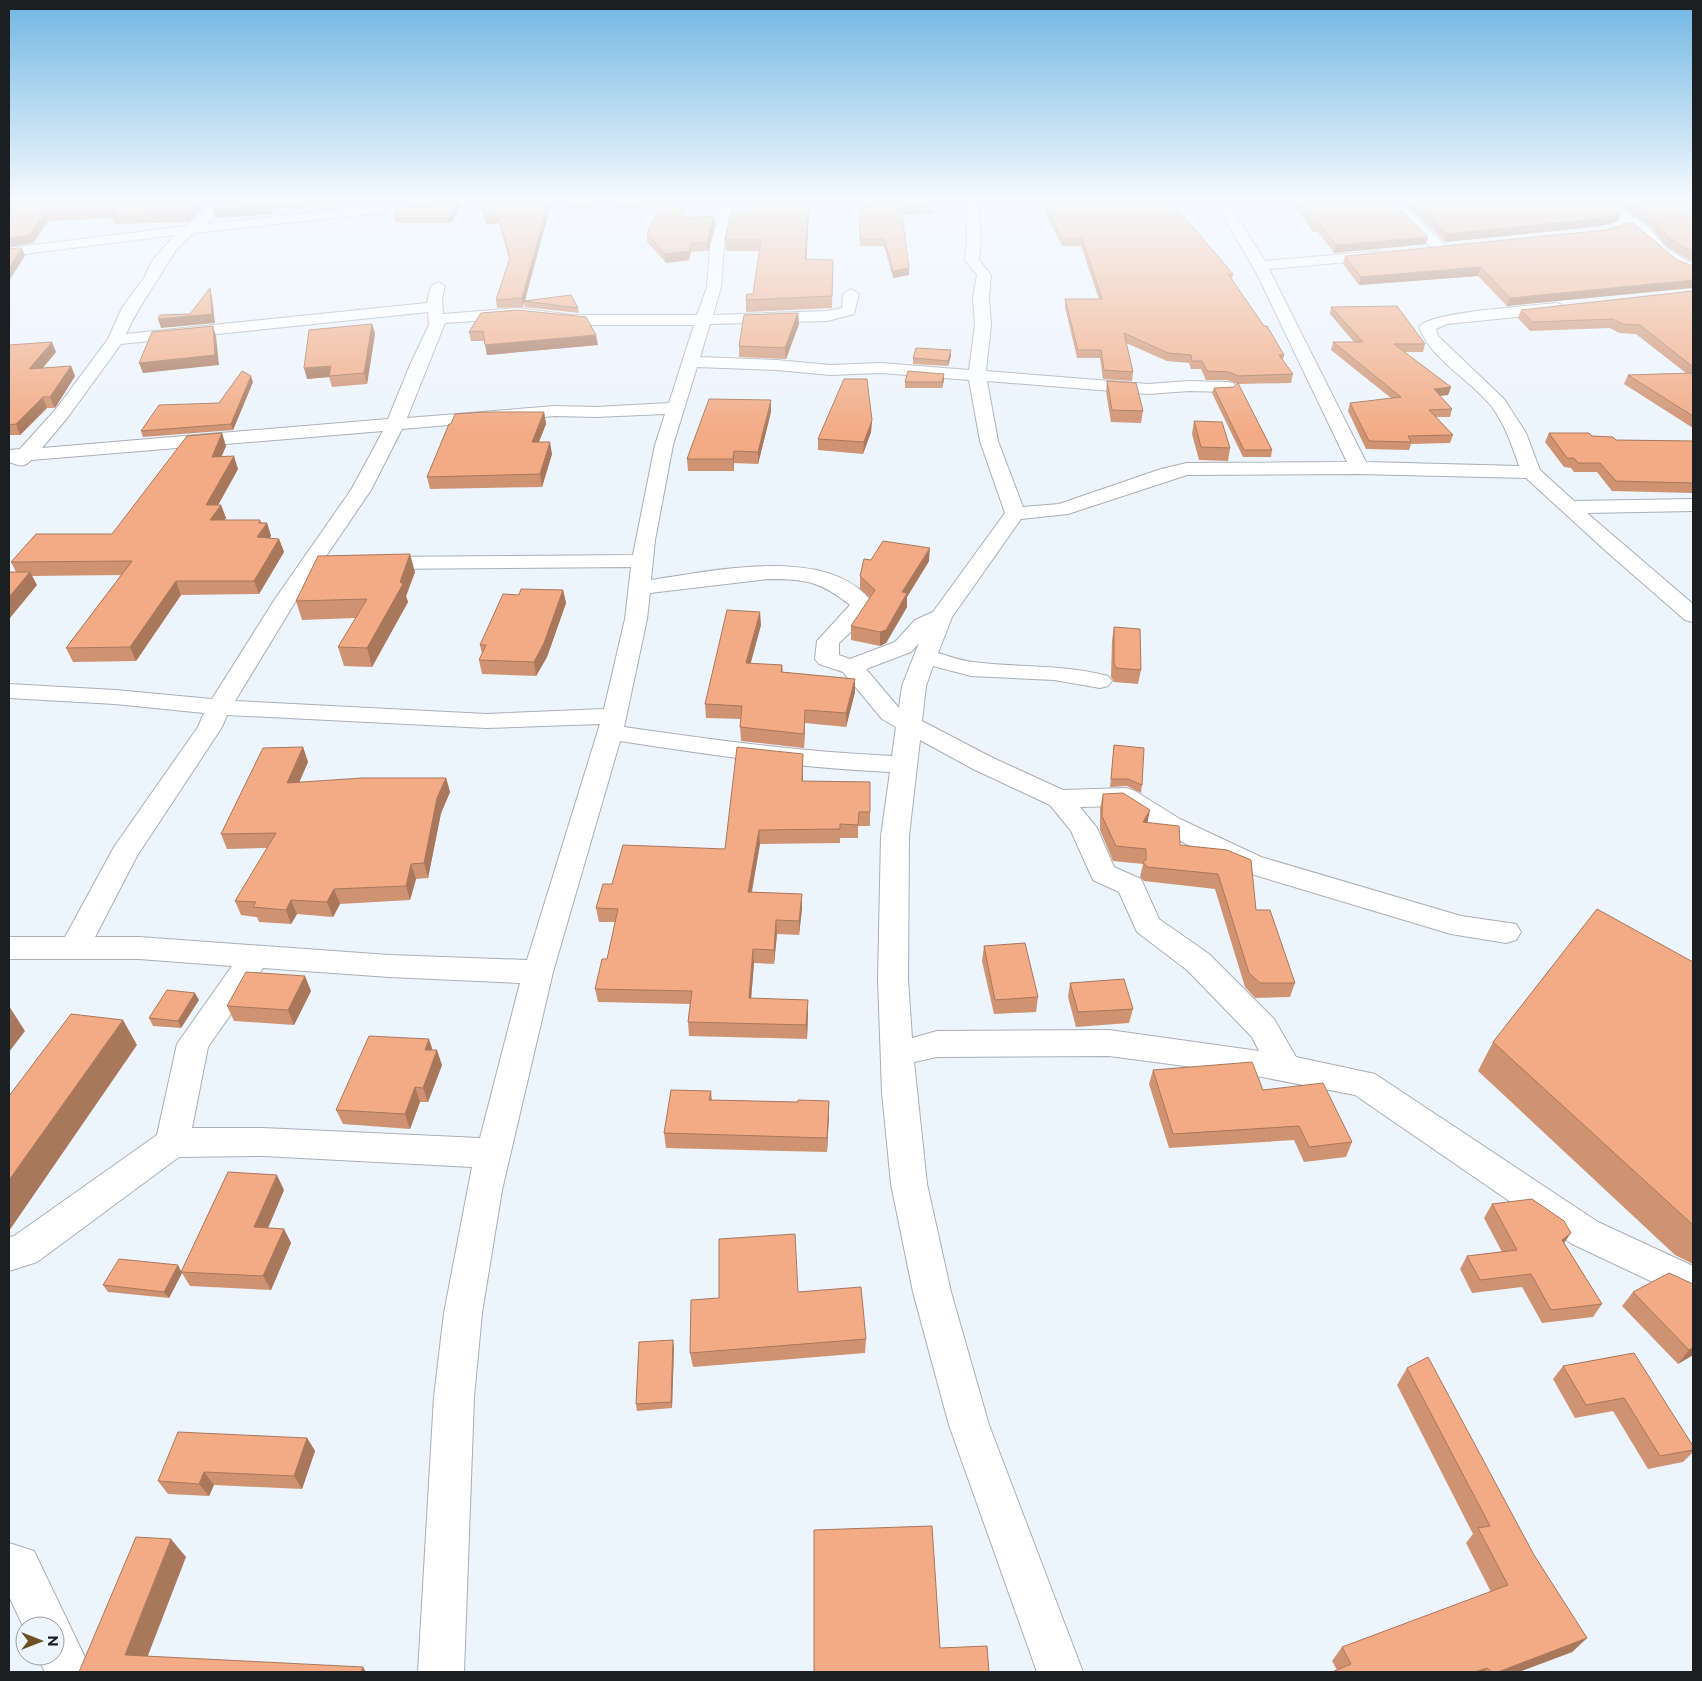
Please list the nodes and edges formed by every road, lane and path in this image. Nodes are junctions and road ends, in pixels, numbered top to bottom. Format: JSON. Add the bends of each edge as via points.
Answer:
{"nodes":[{"id":1,"x":151,"y":278,"type":"edge"},
{"id":2,"x":715,"y":278,"type":"edge"},
{"id":3,"x":983,"y":278,"type":"edge"},
{"id":4,"x":1266,"y":278,"type":"edge"},
{"id":5,"x":851,"y":294,"type":"dead end"},
{"id":6,"x":436,"y":304,"type":"junction"},
{"id":7,"x":1577,"y":306,"type":"edge"},
{"id":8,"x":704,"y":320,"type":"junction"},
{"id":9,"x":116,"y":340,"type":"junction"},
{"id":10,"x":691,"y":362,"type":"junction"},
{"id":11,"x":977,"y":375,"type":"junction"},
{"id":12,"x":1227,"y":387,"type":"edge"},
{"id":13,"x":676,"y":408,"type":"junction"},
{"id":14,"x":396,"y":423,"type":"junction"},
{"id":15,"x":18,"y":455,"type":"edge"},
{"id":16,"x":1359,"y":468,"type":"junction"},
{"id":17,"x":1531,"y":472,"type":"junction"},
{"id":18,"x":9,"y":474,"type":"edge"},
{"id":19,"x":1693,"y":505,"type":"edge"},
{"id":20,"x":1569,"y":507,"type":"junction"},
{"id":21,"x":1014,"y":513,"type":"junction"},
{"id":22,"x":360,"y":563,"type":"edge"},
{"id":23,"x":641,"y":574,"type":"junction"},
{"id":24,"x":1693,"y":615,"type":"edge"},
{"id":25,"x":941,"y":617,"type":"junction"},
{"id":26,"x":925,"y":657,"type":"junction"},
{"id":27,"x":851,"y":667,"type":"junction"},
{"id":28,"x":1100,"y":681,"type":"dead end"},
{"id":29,"x":9,"y":691,"type":"edge"},
{"id":30,"x":218,"y":708,"type":"junction"},
{"id":31,"x":909,"y":722,"type":"junction"},
{"id":32,"x":612,"y":724,"type":"junction"},
{"id":33,"x":904,"y":765,"type":"junction"},
{"id":34,"x":1059,"y":799,"type":"junction"},
{"id":35,"x":1506,"y":932,"type":"dead end"},
{"id":36,"x":9,"y":948,"type":"edge"},
{"id":37,"x":74,"y":948,"type":"junction"},
{"id":38,"x":256,"y":955,"type":"junction"},
{"id":39,"x":538,"y":972,"type":"junction"},
{"id":40,"x":897,"y":1054,"type":"junction"},
{"id":41,"x":1286,"y":1068,"type":"junction"},
{"id":42,"x":172,"y":1143,"type":"junction"},
{"id":43,"x":492,"y":1153,"type":"junction"},
{"id":44,"x":9,"y":1254,"type":"edge"},
{"id":45,"x":1693,"y":1284,"type":"edge"},
{"id":46,"x":9,"y":1566,"type":"edge"},
{"id":47,"x":41,"y":1616,"type":"edge"},
{"id":48,"x":441,"y":1672,"type":"edge"},
{"id":49,"x":1060,"y":1672,"type":"edge"}],
"edges":[{"from":1,"to":9,"type":"street","via":[[130,308]]},
{"from":2,"to":8,"type":"street"},
{"from":3,"to":11,"type":"street","via":[[980,297],[983,326]]},
{"from":4,"to":16,"type":"street"},
{"from":5,"to":8,"type":"street","via":[[849,311],[827,316]]},
{"from":6,"to":8,"type":"street","via":[[572,320]]},
{"from":6,"to":9,"type":"street","via":[[233,330]]},
{"from":6,"to":14,"type":"street","via":[[437,325]]},
{"from":7,"to":17,"type":"street","via":[[1444,320],[1427,327],[1431,338],[1498,403],[1517,433]]},
{"from":8,"to":10,"type":"street"},
{"from":9,"to":15,"type":"street","via":[[62,413]]},
{"from":10,"to":11,"type":"street","via":[[830,370],[880,368]]},
{"from":10,"to":13,"type":"street"},
{"from":11,"to":12,"type":"street","via":[[1148,389]]},
{"from":11,"to":21,"type":"street","via":[[989,441]]},
{"from":13,"to":14,"type":"street"},
{"from":13,"to":23,"type":"street","via":[[664,445]]},
{"from":14,"to":15,"type":"street","via":[[192,443]]},
{"from":14,"to":30,"type":"street","via":[[320,563]]},
{"from":15,"to":18,"type":"street"},
{"from":16,"to":17,"type":"street"},
{"from":16,"to":21,"type":"street","via":[[1186,469],[1061,510]]},
{"from":17,"to":20,"type":"street"},
{"from":19,"to":20,"type":"street"},
{"from":20,"to":24,"type":"street"},
{"from":21,"to":25,"type":"street"},
{"from":22,"to":23,"type":"street"},
{"from":23,"to":27,"type":"street","via":[[810,574],[851,593],[862,604],[828,641],[827,659]]},
{"from":23,"to":32,"type":"street","via":[[636,619]]},
{"from":25,"to":26,"type":"street"},
{"from":25,"to":27,"type":"street","via":[[922,626],[903,647]]},
{"from":26,"to":28,"type":"street","via":[[971,669],[1054,673]]},
{"from":26,"to":31,"type":"street","via":[[914,686]]},
{"from":27,"to":31,"type":"street","via":[[891,714]]},
{"from":29,"to":30,"type":"street","via":[[115,697]]},
{"from":30,"to":32,"type":"street","via":[[486,722]]},
{"from":30,"to":37,"type":"street","via":[[210,727],[124,854]]},
{"from":31,"to":33,"type":"street"},
{"from":31,"to":34,"type":"street","via":[[982,763]]},
{"from":32,"to":33,"type":"street","via":[[755,754]]},
{"from":32,"to":39,"type":"street"},
{"from":33,"to":40,"type":"street","via":[[895,836],[893,979]]},
{"from":34,"to":35,"type":"street","via":[[1126,797],[1170,825],[1251,864],[1461,927]]},
{"from":34,"to":41,"type":"street","via":[[1083,828],[1103,874],[1131,886],[1147,925],[1198,962],[1263,1028]]},
{"from":36,"to":37,"type":"street"},
{"from":37,"to":38,"type":"street"},
{"from":38,"to":39,"type":"street","via":[[389,966]]},
{"from":38,"to":42,"type":"street","via":[[193,1044]]},
{"from":39,"to":43,"type":"street"},
{"from":40,"to":41,"type":"street","via":[[947,1044],[1109,1043]]},
{"from":40,"to":49,"type":"street","via":[[909,1184],[932,1292],[969,1425]]},
{"from":41,"to":45,"type":"street","via":[[1363,1083],[1585,1233]]},
{"from":42,"to":43,"type":"street","via":[[263,1142]]},
{"from":42,"to":44,"type":"street","via":[[24,1250]]},
{"from":43,"to":48,"type":"street","via":[[463,1313],[454,1397]]},
{"from":46,"to":47,"type":"street","via":[[18,1567]]}]}
